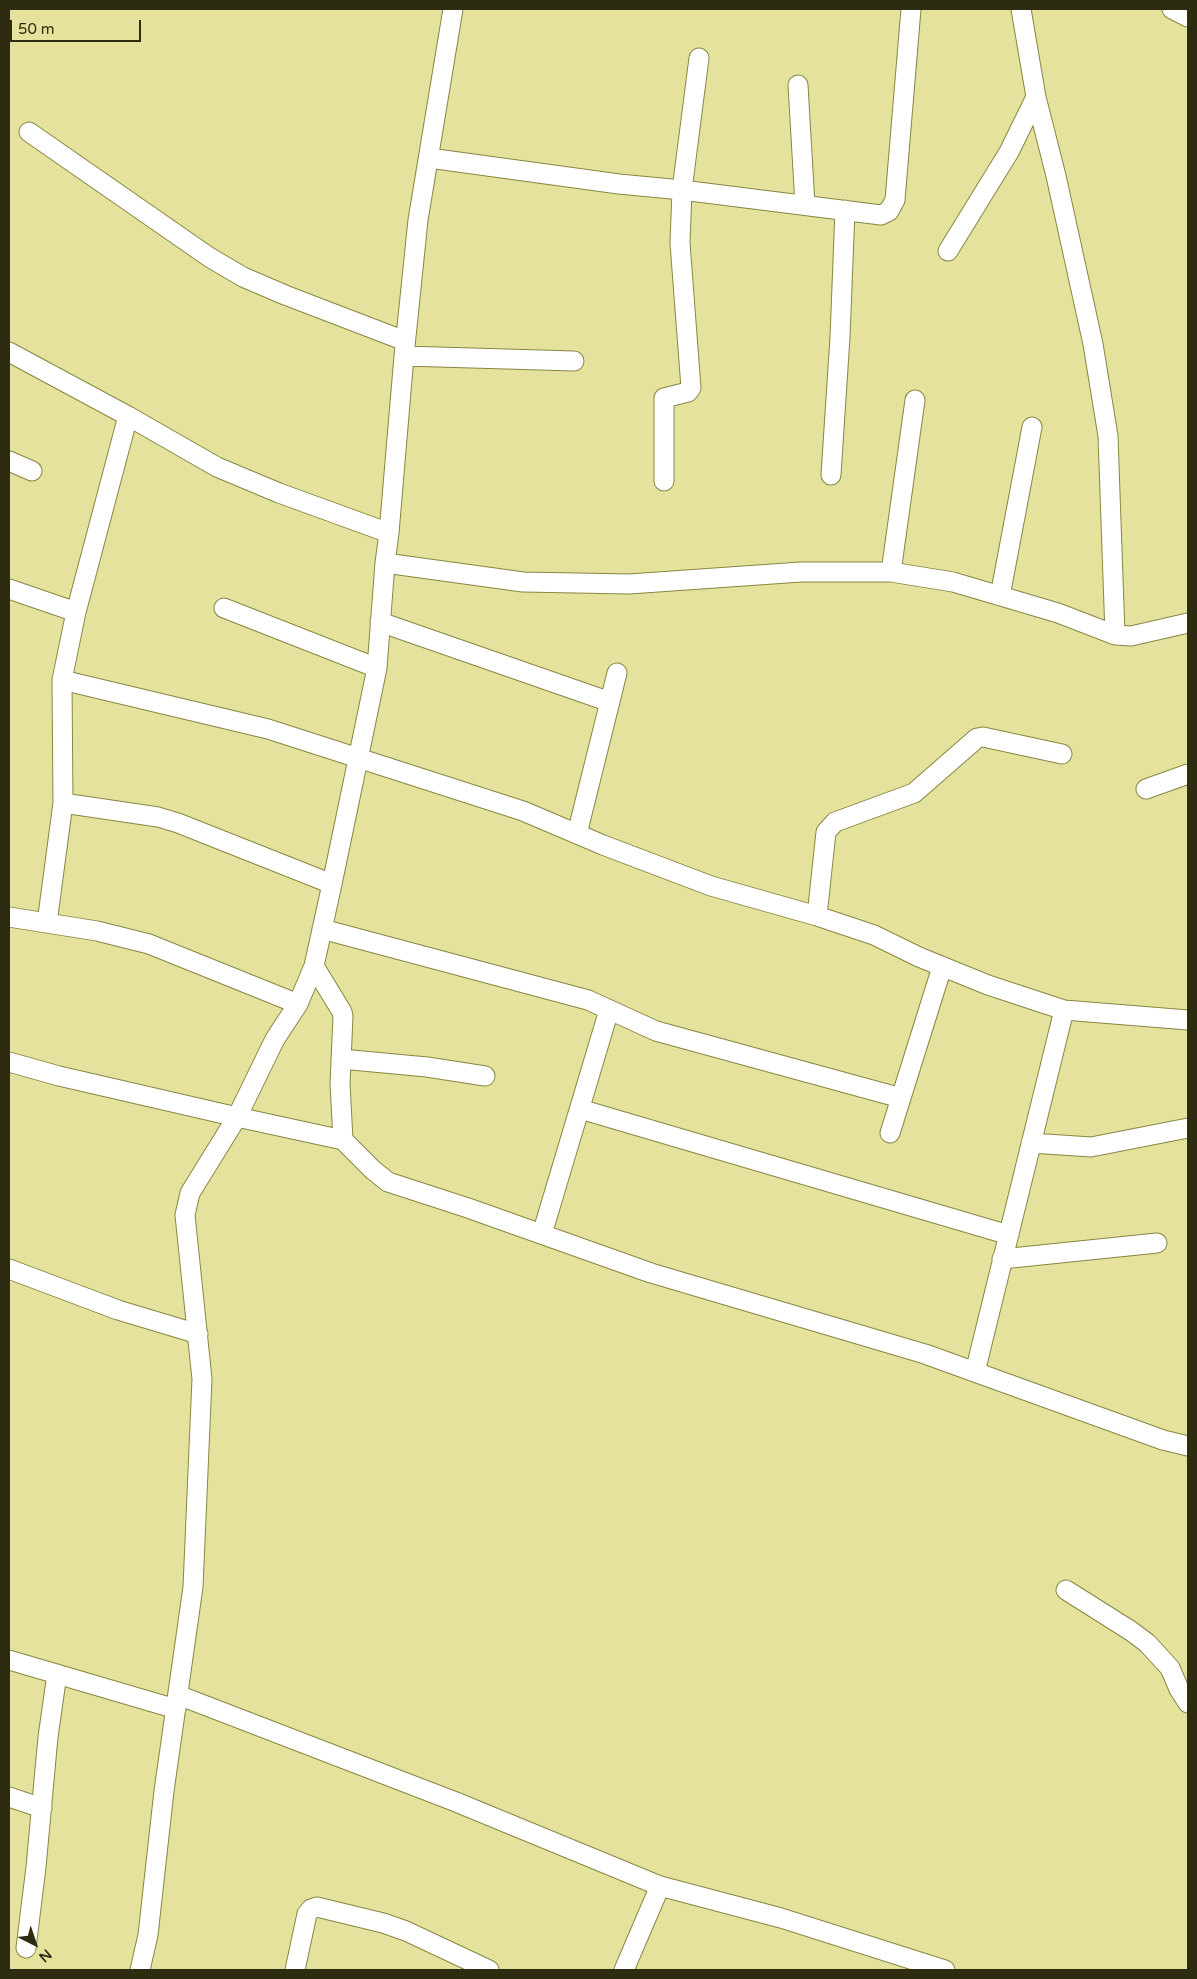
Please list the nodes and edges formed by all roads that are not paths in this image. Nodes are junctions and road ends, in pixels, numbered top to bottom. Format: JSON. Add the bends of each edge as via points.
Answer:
{"nodes":[{"id":1,"x":452,"y":9,"type":"edge"},
{"id":2,"x":911,"y":9,"type":"edge"},
{"id":3,"x":1020,"y":9,"type":"edge"},
{"id":4,"x":1172,"y":9,"type":"edge"},
{"id":5,"x":1188,"y":17,"type":"edge"},
{"id":6,"x":699,"y":58,"type":"dead end"},
{"id":7,"x":798,"y":85,"type":"dead end"},
{"id":8,"x":1036,"y":97,"type":"junction"},
{"id":9,"x":29,"y":132,"type":"dead end"},
{"id":10,"x":428,"y":158,"type":"junction"},
{"id":11,"x":682,"y":190,"type":"junction"},
{"id":12,"x":805,"y":205,"type":"junction"},
{"id":13,"x":845,"y":210,"type":"junction"},
{"id":14,"x":948,"y":251,"type":"dead end"},
{"id":15,"x":405,"y":348,"type":"junction"},
{"id":16,"x":9,"y":352,"type":"edge"},
{"id":17,"x":574,"y":360,"type":"dead end"},
{"id":18,"x":915,"y":400,"type":"dead end"},
{"id":19,"x":128,"y":416,"type":"junction"},
{"id":20,"x":1032,"y":427,"type":"dead end"},
{"id":21,"x":9,"y":461,"type":"edge"},
{"id":22,"x":32,"y":470,"type":"dead end"},
{"id":23,"x":831,"y":475,"type":"dead end"},
{"id":24,"x":664,"y":481,"type":"dead end"},
{"id":25,"x":389,"y":533,"type":"junction"},
{"id":26,"x":385,"y":563,"type":"junction"},
{"id":27,"x":891,"y":572,"type":"junction"},
{"id":28,"x":9,"y":589,"type":"edge"},
{"id":29,"x":1000,"y":596,"type":"junction"},
{"id":30,"x":224,"y":608,"type":"dead end"},
{"id":31,"x":76,"y":612,"type":"junction"},
{"id":32,"x":380,"y":622,"type":"junction"},
{"id":33,"x":1188,"y":623,"type":"edge"},
{"id":34,"x":1114,"y":635,"type":"junction"},
{"id":35,"x":377,"y":668,"type":"junction"},
{"id":36,"x":617,"y":673,"type":"dead end"},
{"id":37,"x":62,"y":680,"type":"junction"},
{"id":38,"x":610,"y":702,"type":"junction"},
{"id":39,"x":1062,"y":754,"type":"dead end"},
{"id":40,"x":358,"y":759,"type":"junction"},
{"id":41,"x":1188,"y":774,"type":"edge"},
{"id":42,"x":1146,"y":789,"type":"dead end"},
{"id":43,"x":63,"y":804,"type":"junction"},
{"id":44,"x":577,"y":834,"type":"junction"},
{"id":45,"x":332,"y":884,"type":"junction"},
{"id":46,"x":817,"y":916,"type":"junction"},
{"id":47,"x":9,"y":917,"type":"edge"},
{"id":48,"x":47,"y":923,"type":"junction"},
{"id":49,"x":322,"y":929,"type":"junction"},
{"id":50,"x":314,"y":966,"type":"junction"},
{"id":51,"x":942,"y":967,"type":"junction"},
{"id":52,"x":298,"y":1004,"type":"junction"},
{"id":53,"x":610,"y":1010,"type":"junction"},
{"id":54,"x":1064,"y":1010,"type":"junction"},
{"id":55,"x":1188,"y":1020,"type":"edge"},
{"id":56,"x":341,"y":1059,"type":"junction"},
{"id":57,"x":9,"y":1062,"type":"edge"},
{"id":58,"x":484,"y":1076,"type":"dead end"},
{"id":59,"x":901,"y":1098,"type":"junction"},
{"id":60,"x":580,"y":1109,"type":"junction"},
{"id":61,"x":237,"y":1117,"type":"junction"},
{"id":62,"x":1188,"y":1128,"type":"edge"},
{"id":63,"x":890,"y":1133,"type":"dead end"},
{"id":64,"x":343,"y":1140,"type":"junction"},
{"id":65,"x":1031,"y":1143,"type":"junction"},
{"id":66,"x":542,"y":1234,"type":"junction"},
{"id":67,"x":1009,"y":1235,"type":"junction"},
{"id":68,"x":1157,"y":1243,"type":"dead end"},
{"id":69,"x":1002,"y":1259,"type":"junction"},
{"id":70,"x":9,"y":1269,"type":"edge"},
{"id":71,"x":198,"y":1334,"type":"junction"},
{"id":72,"x":975,"y":1372,"type":"junction"},
{"id":73,"x":1188,"y":1446,"type":"edge"},
{"id":74,"x":1066,"y":1590,"type":"dead end"},
{"id":75,"x":9,"y":1660,"type":"edge"},
{"id":76,"x":57,"y":1674,"type":"junction"},
{"id":77,"x":177,"y":1702,"type":"junction"},
{"id":78,"x":1188,"y":1703,"type":"edge"},
{"id":79,"x":9,"y":1797,"type":"edge"},
{"id":80,"x":42,"y":1808,"type":"junction"},
{"id":81,"x":660,"y":1886,"type":"junction"},
{"id":82,"x":26,"y":1948,"type":"dead end"},
{"id":83,"x":140,"y":1970,"type":"edge"},
{"id":84,"x":294,"y":1970,"type":"edge"},
{"id":85,"x":489,"y":1970,"type":"edge"},
{"id":86,"x":624,"y":1970,"type":"edge"},
{"id":87,"x":945,"y":1970,"type":"edge"}],
"edges":[{"from":1,"to":10,"type":"street"},
{"from":2,"to":13,"type":"street","via":[[893,206],[881,215]]},
{"from":3,"to":8,"type":"street"},
{"from":4,"to":5,"type":"street"},
{"from":6,"to":11,"type":"street"},
{"from":7,"to":12,"type":"street"},
{"from":8,"to":14,"type":"street","via":[[1009,152]]},
{"from":8,"to":34,"type":"street","via":[[1093,344],[1108,436]]},
{"from":9,"to":15,"type":"street","via":[[208,257],[243,277]]},
{"from":10,"to":11,"type":"street"},
{"from":10,"to":15,"type":"street"},
{"from":11,"to":12,"type":"street"},
{"from":11,"to":24,"type":"street","via":[[681,267],[691,388],[683,394],[664,398]]},
{"from":12,"to":13,"type":"street"},
{"from":13,"to":23,"type":"street"},
{"from":15,"to":17,"type":"street"},
{"from":15,"to":25,"type":"street"},
{"from":16,"to":19,"type":"street"},
{"from":18,"to":27,"type":"street"},
{"from":19,"to":25,"type":"street","via":[[217,467]]},
{"from":19,"to":31,"type":"street"},
{"from":20,"to":29,"type":"street"},
{"from":21,"to":22,"type":"street"},
{"from":25,"to":26,"type":"street"},
{"from":26,"to":27,"type":"street","via":[[523,582],[629,584],[801,572]]},
{"from":26,"to":32,"type":"street"},
{"from":27,"to":29,"type":"street","via":[[953,582]]},
{"from":28,"to":31,"type":"street"},
{"from":29,"to":34,"type":"street","via":[[1058,613]]},
{"from":30,"to":35,"type":"street"},
{"from":31,"to":37,"type":"street"},
{"from":32,"to":35,"type":"street"},
{"from":32,"to":38,"type":"street"},
{"from":33,"to":34,"type":"street","via":[[1131,636]]},
{"from":35,"to":40,"type":"street"},
{"from":36,"to":38,"type":"street"},
{"from":37,"to":40,"type":"street","via":[[268,729]]},
{"from":37,"to":43,"type":"street"},
{"from":38,"to":44,"type":"street"},
{"from":39,"to":46,"type":"street","via":[[977,738],[914,792],[834,822],[826,832]]},
{"from":40,"to":44,"type":"street","via":[[523,811]]},
{"from":40,"to":45,"type":"street"},
{"from":41,"to":42,"type":"street"},
{"from":43,"to":45,"type":"street","via":[[158,817]]},
{"from":43,"to":48,"type":"street"},
{"from":44,"to":46,"type":"street","via":[[711,886]]},
{"from":45,"to":49,"type":"street"},
{"from":46,"to":51,"type":"street","via":[[874,935]]},
{"from":47,"to":48,"type":"street"},
{"from":48,"to":52,"type":"street","via":[[149,944]]},
{"from":49,"to":50,"type":"street"},
{"from":49,"to":53,"type":"street","via":[[588,1000]]},
{"from":50,"to":52,"type":"street"},
{"from":50,"to":56,"type":"street","via":[[342,1012]]},
{"from":51,"to":54,"type":"street","via":[[988,986]]},
{"from":51,"to":59,"type":"street"},
{"from":52,"to":61,"type":"street","via":[[275,1039]]},
{"from":53,"to":59,"type":"street","via":[[656,1031]]},
{"from":53,"to":60,"type":"street"},
{"from":54,"to":55,"type":"street"},
{"from":54,"to":65,"type":"street"},
{"from":56,"to":58,"type":"street"},
{"from":56,"to":64,"type":"street"},
{"from":57,"to":61,"type":"street"},
{"from":59,"to":63,"type":"street"},
{"from":60,"to":66,"type":"street"},
{"from":60,"to":67,"type":"street"},
{"from":61,"to":64,"type":"street"},
{"from":61,"to":71,"type":"street","via":[[190,1193],[184,1216]]},
{"from":62,"to":65,"type":"street","via":[[1091,1147]]},
{"from":64,"to":66,"type":"street","via":[[388,1182]]},
{"from":65,"to":67,"type":"street"},
{"from":66,"to":72,"type":"street","via":[[651,1272]]},
{"from":67,"to":69,"type":"street"},
{"from":68,"to":69,"type":"street"},
{"from":69,"to":72,"type":"street"},
{"from":70,"to":71,"type":"street","via":[[118,1310]]},
{"from":71,"to":77,"type":"street","via":[[202,1388],[193,1587]]},
{"from":72,"to":73,"type":"street"},
{"from":74,"to":78,"type":"street","via":[[1147,1643],[1170,1668]]},
{"from":75,"to":76,"type":"street"},
{"from":76,"to":77,"type":"street"},
{"from":76,"to":80,"type":"street"},
{"from":77,"to":81,"type":"street","via":[[456,1802]]},
{"from":77,"to":83,"type":"street","via":[[148,1935]]},
{"from":79,"to":80,"type":"street"},
{"from":80,"to":82,"type":"street"},
{"from":81,"to":86,"type":"street"},
{"from":81,"to":87,"type":"street","via":[[781,1918]]},
{"from":84,"to":85,"type":"street","via":[[306,1914],[317,1907],[406,1931]]}]}
